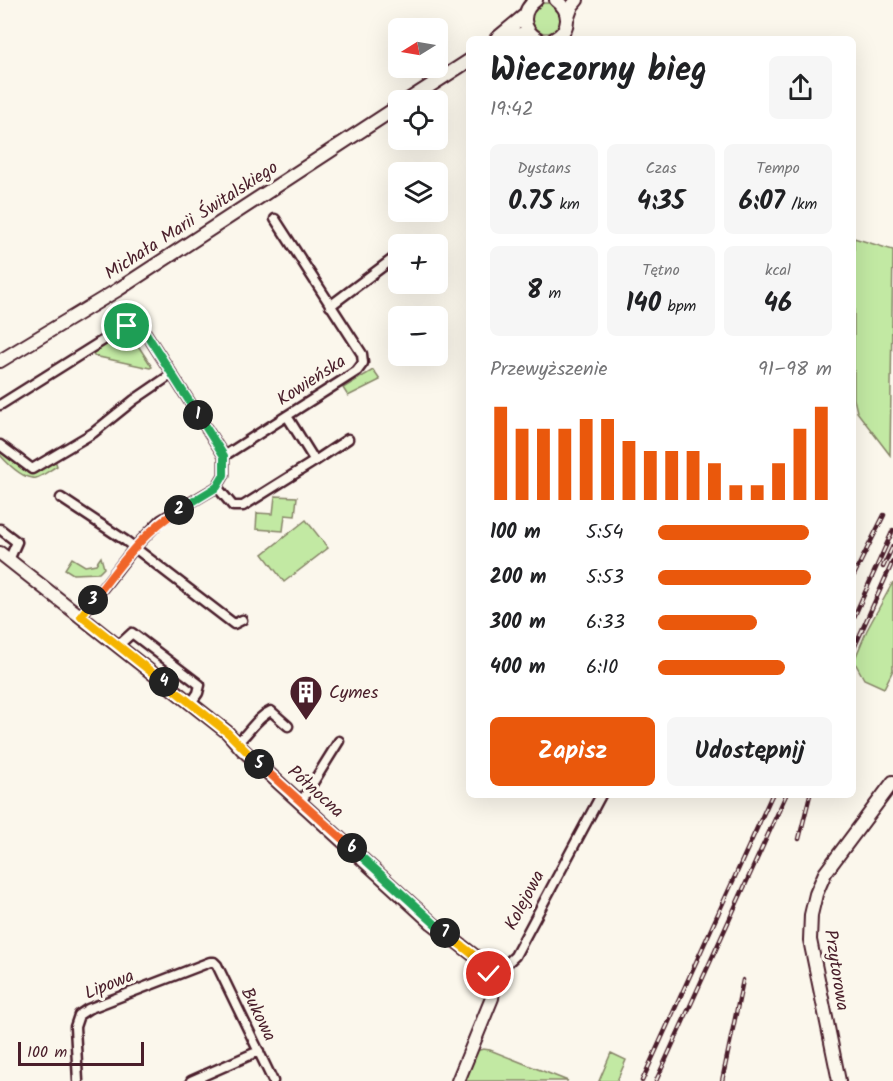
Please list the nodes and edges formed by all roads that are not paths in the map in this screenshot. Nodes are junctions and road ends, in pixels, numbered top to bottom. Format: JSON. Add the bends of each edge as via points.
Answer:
{"nodes":[{"id":1,"x":556,"y":0,"type":"edge"},
{"id":2,"x":577,"y":0,"type":"edge"},
{"id":3,"x":530,"y":5,"type":"edge"},
{"id":4,"x":567,"y":17,"type":"junction"},
{"id":5,"x":499,"y":36,"type":"edge"},
{"id":6,"x":533,"y":36,"type":"edge"},
{"id":7,"x":560,"y":36,"type":"edge"},
{"id":8,"x":466,"y":63,"type":"edge"},
{"id":9,"x":424,"y":90,"type":"edge"},
{"id":10,"x":388,"y":113,"type":"edge"},
{"id":11,"x":275,"y":219,"type":"dead end"},
{"id":12,"x":388,"y":262,"type":"edge"},
{"id":13,"x":330,"y":306,"type":"junction"},
{"id":14,"x":0,"y":361,"type":"edge"},
{"id":15,"x":172,"y":374,"type":"junction"},
{"id":16,"x":0,"y":405,"type":"edge"},
{"id":17,"x":287,"y":416,"type":"junction"},
{"id":18,"x":348,"y":439,"type":"dead end"},
{"id":19,"x":0,"y":445,"type":"edge"},
{"id":20,"x":224,"y":456,"type":"junction"},
{"id":21,"x":315,"y":461,"type":"junction"},
{"id":22,"x":217,"y":487,"type":"junction"},
{"id":23,"x":61,"y":498,"type":"dead end"},
{"id":24,"x":0,"y":529,"type":"edge"},
{"id":25,"x":135,"y":548,"type":"junction"},
{"id":26,"x":4,"y":556,"type":"edge"},
{"id":27,"x":81,"y":616,"type":"junction"},
{"id":28,"x":242,"y":620,"type":"dead end"},
{"id":29,"x":118,"y":646,"type":"junction"},
{"id":30,"x":191,"y":703,"type":"junction"},
{"id":31,"x":288,"y":726,"type":"dead end"},
{"id":32,"x":339,"y":741,"type":"dead end"},
{"id":33,"x":237,"y":743,"type":"junction"},
{"id":34,"x":893,"y":782,"type":"edge"},
{"id":35,"x":599,"y":798,"type":"edge"},
{"id":36,"x":301,"y":802,"type":"junction"},
{"id":37,"x":214,"y":962,"type":"joint"},
{"id":38,"x":489,"y":974,"type":"junction"},
{"id":39,"x":259,"y":1051,"type":"junction"},
{"id":40,"x":78,"y":1081,"type":"edge"},
{"id":41,"x":191,"y":1081,"type":"edge"},
{"id":42,"x":273,"y":1081,"type":"edge"},
{"id":43,"x":458,"y":1081,"type":"edge"},
{"id":44,"x":839,"y":1081,"type":"edge"}],
"edges":[{"from":1,"to":4,"type":"street"},
{"from":2,"to":4,"type":"street"},
{"from":3,"to":5,"type":"street"},
{"from":3,"to":6,"type":"street","via":[[525,25]]},
{"from":4,"to":7,"type":"street"},
{"from":8,"to":9,"type":"street"},
{"from":10,"to":14,"type":"street","name":"Michała Marii Świtalskiego","via":[[119,289]]},
{"from":11,"to":13,"type":"street","name":"Kowieńska"},
{"from":12,"to":13,"type":"street"},
{"from":13,"to":17,"type":"street","name":"Kowieńska","via":[[362,354],[363,363],[357,371]]},
{"from":15,"to":16,"type":"street","via":[[137,319]]},
{"from":15,"to":19,"type":"street","via":[[93,433],[32,469]]},
{"from":15,"to":20,"type":"street"},
{"from":17,"to":20,"type":"street","name":"Kowieńska"},
{"from":17,"to":21,"type":"street"},
{"from":18,"to":21,"type":"street"},
{"from":20,"to":22,"type":"street","via":[[224,475]]},
{"from":21,"to":22,"type":"street","via":[[243,506],[232,506]]},
{"from":22,"to":25,"type":"street","via":[[161,520]]},
{"from":23,"to":25,"type":"street"},
{"from":24,"to":26,"type":"street","via":[[17,542]]},
{"from":25,"to":27,"type":"street"},
{"from":25,"to":28,"type":"street","via":[[234,624]]},
{"from":26,"to":27,"type":"street","name":"Północna"},
{"from":27,"to":29,"type":"street","name":"Północna"},
{"from":29,"to":30,"type":"street","name":"Północna"},
{"from":29,"to":30,"type":"street","via":[[132,633],[200,685]]},
{"from":30,"to":33,"type":"street","name":"Północna"},
{"from":31,"to":33,"type":"street","via":[[271,711],[263,714]]},
{"from":32,"to":36,"type":"street"},
{"from":33,"to":36,"type":"street","name":"Północna"},
{"from":34,"to":44,"type":"street","name":"Przytorowa","via":[[825,873],[811,915],[810,940]]},
{"from":35,"to":38,"type":"street","name":"Kolejowa","via":[[515,956]]},
{"from":36,"to":38,"type":"street","name":"Północna","via":[[432,923],[480,960]]},
{"from":37,"to":39,"type":"street","name":"Bukowa"},
{"from":37,"to":40,"type":"street","name":"Lipowa","via":[[88,1009],[79,1016],[75,1028]]},
{"from":38,"to":43,"type":"street","via":[[493,990],[489,1007]]},
{"from":39,"to":41,"type":"street"},
{"from":39,"to":42,"type":"street","name":"Bukowa"}]}
